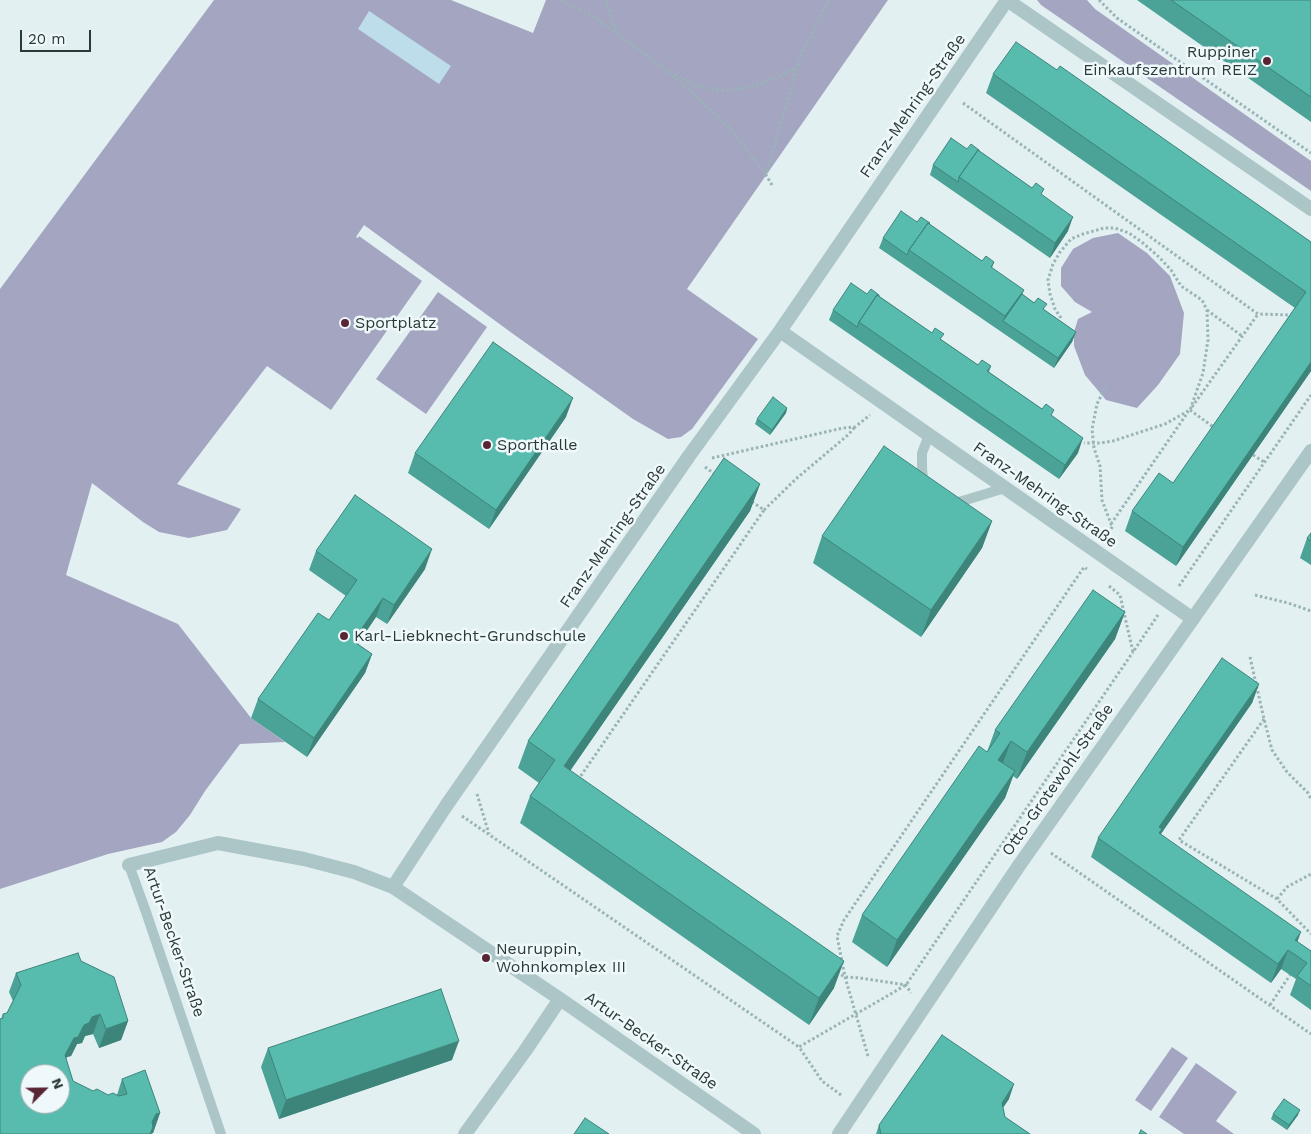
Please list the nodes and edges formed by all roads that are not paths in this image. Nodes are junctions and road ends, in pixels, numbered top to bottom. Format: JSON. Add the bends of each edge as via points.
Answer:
{"nodes":[{"id":1,"x":1007,"y":0,"type":"edge"},
{"id":2,"x":1311,"y":210,"type":"edge"},
{"id":3,"x":780,"y":331,"type":"junction"},
{"id":4,"x":929,"y":435,"type":"junction"},
{"id":5,"x":1311,"y":450,"type":"edge"},
{"id":6,"x":1005,"y":488,"type":"junction"},
{"id":7,"x":929,"y":493,"type":"edge"},
{"id":8,"x":939,"y":499,"type":"edge"},
{"id":9,"x":1192,"y":619,"type":"junction"},
{"id":10,"x":128,"y":866,"type":"joint"},
{"id":11,"x":394,"y":887,"type":"junction"},
{"id":12,"x":560,"y":999,"type":"junction"},
{"id":13,"x":221,"y":1134,"type":"edge"},
{"id":14,"x":465,"y":1134,"type":"edge"},
{"id":15,"x":754,"y":1134,"type":"edge"},
{"id":16,"x":839,"y":1134,"type":"edge"}],
"edges":[{"from":1,"to":2,"type":"street"},
{"from":1,"to":3,"type":"street","name":"Franz-Mehring-Straße"},
{"from":3,"to":4,"type":"street","name":"Franz-Mehring-Straße"},
{"from":3,"to":11,"type":"street","name":"Franz-Mehring-Straße","via":[[693,459],[469,772]]},
{"from":4,"to":6,"type":"street","name":"Franz-Mehring-Straße"},
{"from":4,"to":7,"type":"lane","via":[[922,453],[923,481]]},
{"from":5,"to":9,"type":"street","name":"Otto-Grotewohl-Straße"},
{"from":6,"to":8,"type":"lane","via":[[958,502]]},
{"from":6,"to":9,"type":"street","name":"Franz-Mehring-Straße"},
{"from":9,"to":16,"type":"street","name":"Otto-Grotewohl-Straße"},
{"from":10,"to":11,"type":"street","name":"Artur-Becker-Straße","via":[[218,843],[304,858]]},
{"from":10,"to":13,"type":"lane","name":"Artur-Becker-Straße"},
{"from":11,"to":12,"type":"street","name":"Artur-Becker-Straße"},
{"from":12,"to":14,"type":"street"},
{"from":12,"to":15,"type":"street","name":"Artur-Becker-Straße"}]}
